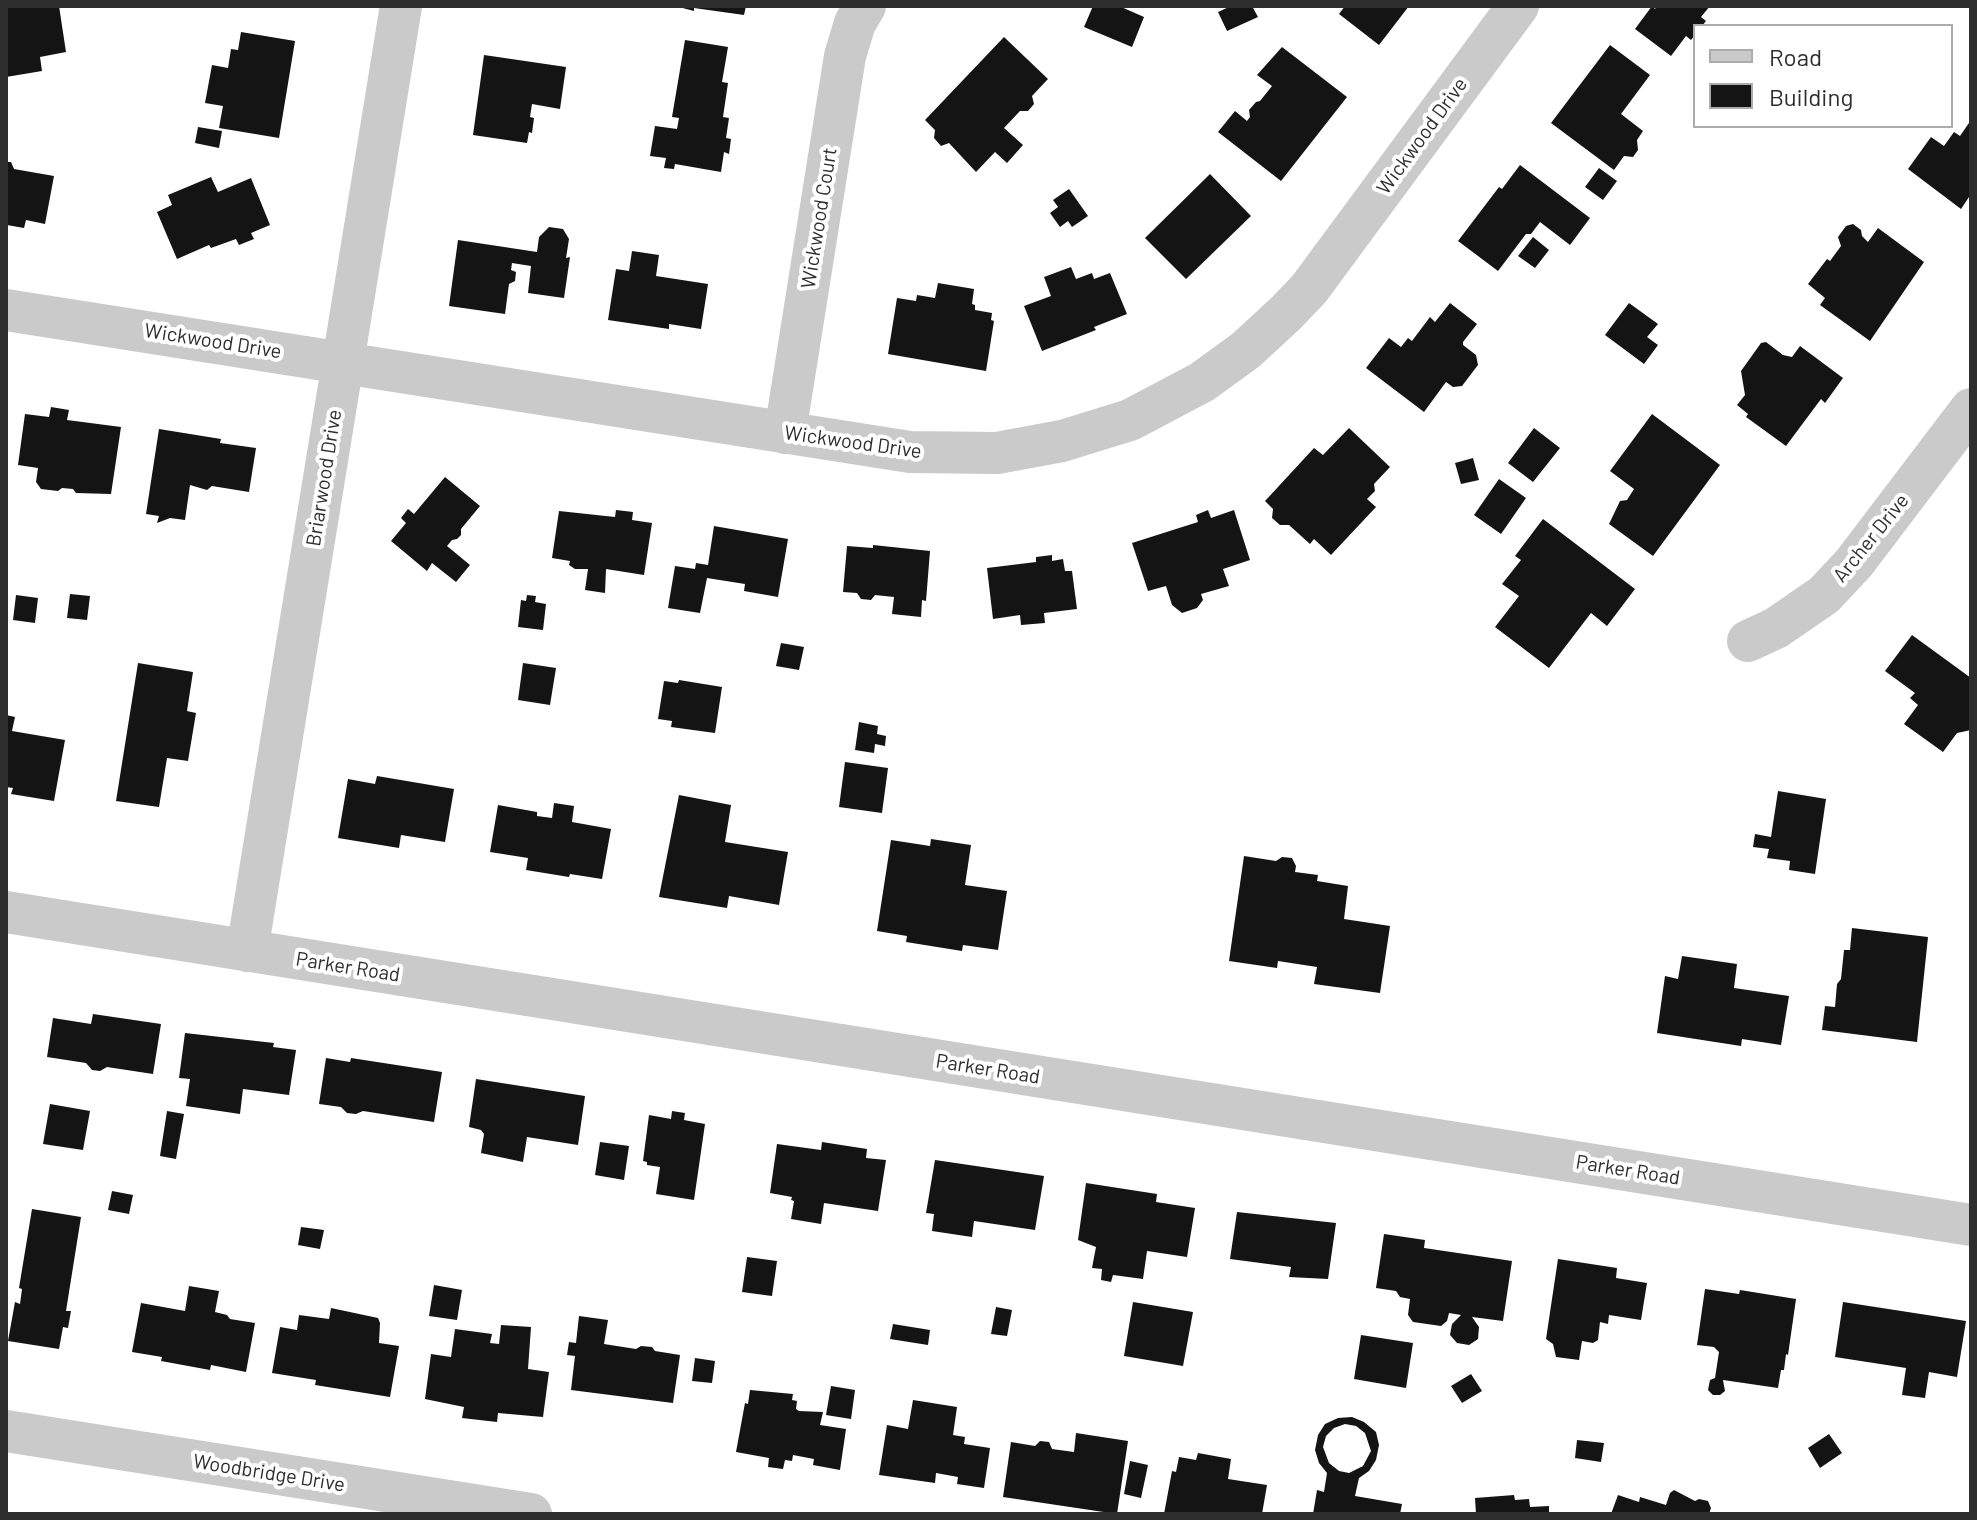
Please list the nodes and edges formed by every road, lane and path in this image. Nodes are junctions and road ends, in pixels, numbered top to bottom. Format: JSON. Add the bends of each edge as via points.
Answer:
{"nodes":[{"id":1,"x":401,"y":6,"type":"edge"},
{"id":2,"x":865,"y":6,"type":"edge"},
{"id":3,"x":1518,"y":6,"type":"edge"},
{"id":4,"x":6,"y":310,"type":"edge"},
{"id":5,"x":344,"y":362,"type":"junction"},
{"id":6,"x":1971,"y":409,"type":"edge"},
{"id":7,"x":785,"y":433,"type":"junction"},
{"id":8,"x":1748,"y":641,"type":"dead end"},
{"id":9,"x":6,"y":912,"type":"edge"},
{"id":10,"x":247,"y":951,"type":"junction"},
{"id":11,"x":1971,"y":1225,"type":"edge"},
{"id":12,"x":6,"y":1431,"type":"edge"},
{"id":13,"x":531,"y":1514,"type":"edge"}],
"edges":[{"from":1,"to":5,"type":"street","name":"Briarwood Drive"},
{"from":2,"to":7,"type":"street","name":"Wickwood Court","via":[[845,56]]},
{"from":3,"to":7,"type":"street","name":"Wickwood Drive","via":[[1309,289],[1246,350],[1202,382],[1130,420],[1062,441],[997,453],[910,452]]},
{"from":4,"to":5,"type":"street","name":"Wickwood Drive"},
{"from":5,"to":7,"type":"street","name":"Wickwood Drive"},
{"from":5,"to":10,"type":"street","name":"Briarwood Drive"},
{"from":6,"to":8,"type":"street","name":"Archer Drive","via":[[1824,595]]},
{"from":9,"to":10,"type":"street","name":"Parker Road"},
{"from":10,"to":11,"type":"street","name":"Parker Road"},
{"from":12,"to":13,"type":"street","name":"Woodbridge Drive"}]}
